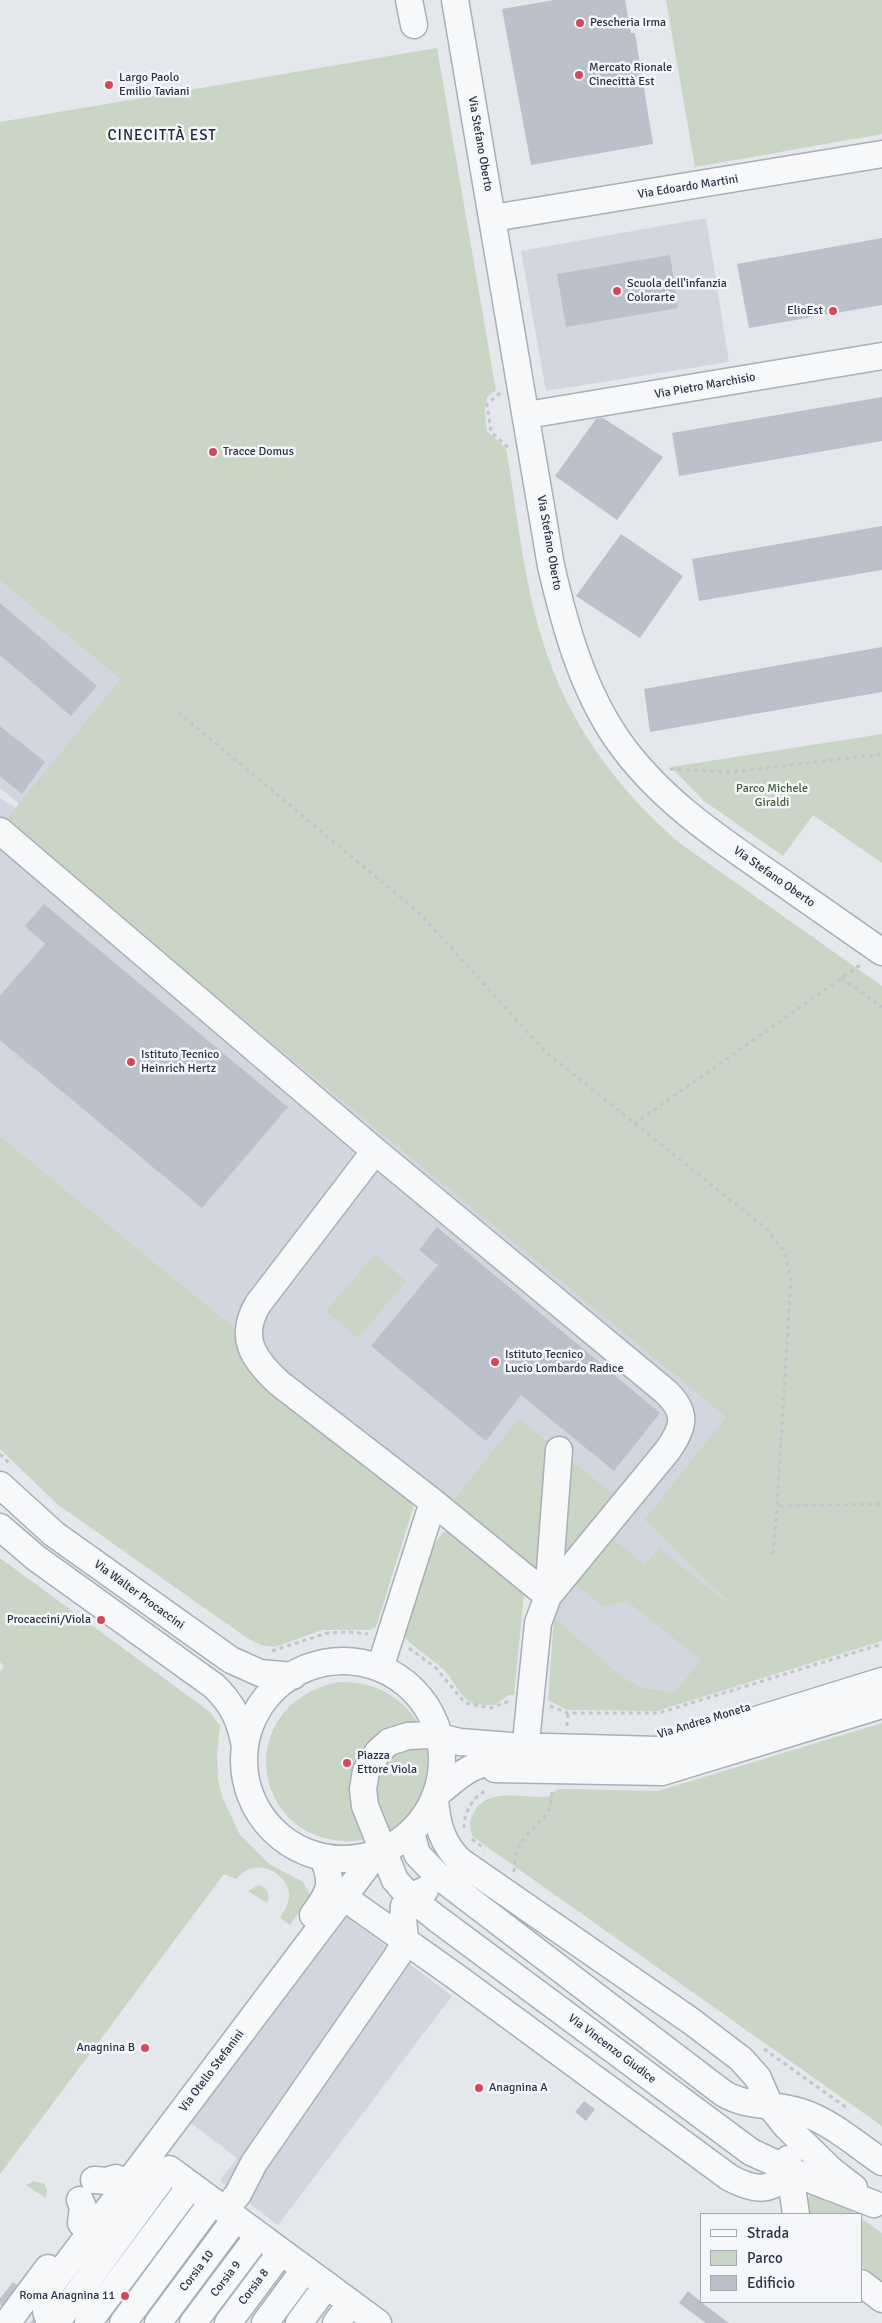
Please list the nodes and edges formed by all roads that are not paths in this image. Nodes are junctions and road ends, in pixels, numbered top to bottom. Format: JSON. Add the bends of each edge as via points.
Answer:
{"nodes":[{"id":1,"x":454,"y":0,"type":"edge"},
{"id":2,"x":882,"y":154,"type":"edge"},
{"id":3,"x":493,"y":218,"type":"junction"},
{"id":4,"x":882,"y":356,"type":"edge"},
{"id":5,"x":527,"y":415,"type":"junction"},
{"id":6,"x":0,"y":831,"type":"edge"},
{"id":7,"x":873,"y":959,"type":"edge"},
{"id":8,"x":375,"y":1151,"type":"junction"},
{"id":9,"x":559,"y":1450,"type":"dead end"},
{"id":10,"x":6,"y":1476,"type":"edge"},
{"id":11,"x":433,"y":1502,"type":"junction"},
{"id":12,"x":0,"y":1528,"type":"edge"},
{"id":13,"x":548,"y":1596,"type":"junction"},
{"id":14,"x":882,"y":1666,"type":"edge"},
{"id":15,"x":380,"y":1668,"type":"junction"},
{"id":16,"x":292,"y":1676,"type":"junction"},
{"id":17,"x":882,"y":1681,"type":"edge"},
{"id":18,"x":882,"y":1695,"type":"edge"},
{"id":19,"x":796,"y":1705,"type":"junction"},
{"id":20,"x":882,"y":1705,"type":"edge"},
{"id":21,"x":754,"y":1718,"type":"junction"},
{"id":22,"x":435,"y":1725,"type":"junction"},
{"id":23,"x":526,"y":1732,"type":"junction"},
{"id":24,"x":245,"y":1749,"type":"junction"},
{"id":25,"x":435,"y":1798,"type":"junction"},
{"id":26,"x":411,"y":1833,"type":"junction"},
{"id":27,"x":380,"y":1852,"type":"junction"},
{"id":28,"x":332,"y":1878,"type":"junction"},
{"id":29,"x":460,"y":1893,"type":"junction"},
{"id":30,"x":410,"y":1897,"type":"junction"},
{"id":31,"x":405,"y":1940,"type":"junction"},
{"id":32,"x":770,"y":2106,"type":"junction"},
{"id":33,"x":882,"y":2162,"type":"edge"},
{"id":34,"x":790,"y":2171,"type":"junction"},
{"id":35,"x":191,"y":2185,"type":"junction"},
{"id":36,"x":878,"y":2207,"type":"edge"},
{"id":37,"x":225,"y":2210,"type":"junction"},
{"id":38,"x":796,"y":2213,"type":"edge"},
{"id":39,"x":259,"y":2235,"type":"junction"},
{"id":40,"x":281,"y":2252,"type":"junction"},
{"id":41,"x":305,"y":2269,"type":"junction"},
{"id":42,"x":862,"y":2284,"type":"edge"},
{"id":43,"x":327,"y":2285,"type":"junction"},
{"id":44,"x":882,"y":2299,"type":"edge"},
{"id":45,"x":343,"y":2313,"type":"edge"},
{"id":46,"x":14,"y":2319,"type":"edge"},
{"id":47,"x":372,"y":2321,"type":"edge"},
{"id":48,"x":52,"y":2323,"type":"edge"},
{"id":49,"x":56,"y":2323,"type":"edge"},
{"id":50,"x":88,"y":2323,"type":"edge"},
{"id":51,"x":123,"y":2323,"type":"edge"},
{"id":52,"x":158,"y":2323,"type":"edge"},
{"id":53,"x":193,"y":2323,"type":"edge"},
{"id":54,"x":228,"y":2323,"type":"edge"},
{"id":55,"x":265,"y":2323,"type":"edge"},
{"id":56,"x":299,"y":2323,"type":"edge"}],
"edges":[{"from":1,"to":3,"type":"street","name":"Via Stefano Oberto"},
{"from":2,"to":3,"type":"street","name":"Via Edoardo Martini"},
{"from":3,"to":5,"type":"street","name":"Via Stefano Oberto"},
{"from":4,"to":5,"type":"street","name":"Via Pietro Marchisio"},
{"from":5,"to":7,"type":"street","name":"Via Stefano Oberto","via":[[551,566],[575,652],[602,715],[617,739],[662,792]]},
{"from":6,"to":8,"type":"street"},
{"from":8,"to":11,"type":"street","via":[[258,1304],[250,1321],[249,1339],[259,1364],[279,1383]]},
{"from":8,"to":13,"type":"street","via":[[666,1392],[680,1410],[679,1432],[668,1450]]},
{"from":9,"to":13,"type":"street"},
{"from":10,"to":16,"type":"street","name":"Via Walter Procaccini","via":[[54,1534],[231,1660],[260,1673]]},
{"from":11,"to":13,"type":"street"},
{"from":11,"to":15,"type":"street"},
{"from":12,"to":24,"type":"street","via":[[36,1558],[214,1686],[238,1716]]},
{"from":13,"to":23,"type":"street","via":[[538,1623]]},
{"from":14,"to":19,"type":"street","name":"Via Andrea Moneta"},
{"from":15,"to":16,"type":"street","via":[[357,1662],[334,1662],[311,1667]]},
{"from":15,"to":22,"type":"street","via":[[414,1691]]},
{"from":16,"to":24,"type":"street","via":[[266,1698],[250,1727]]},
{"from":17,"to":19,"type":"street","name":"Via Andrea Moneta"},
{"from":18,"to":19,"type":"street","name":"Via Andrea Moneta"},
{"from":19,"to":20,"type":"street","name":"Via Andrea Moneta"},
{"from":19,"to":21,"type":"street","name":"Via Andrea Moneta"},
{"from":19,"to":21,"type":"street","name":"Via Andrea Moneta"},
{"from":21,"to":22,"type":"street","name":"Via Andrea Moneta","via":[[653,1750],[460,1742]]},
{"from":21,"to":23,"type":"street","name":"Via Andrea Moneta","via":[[654,1737]]},
{"from":21,"to":25,"type":"street","name":"Via Andrea Moneta","via":[[658,1762],[483,1762],[469,1768]]},
{"from":22,"to":23,"type":"street","name":"Via Andrea Moneta"},
{"from":22,"to":25,"type":"street","via":[[440,1758]]},
{"from":22,"to":27,"type":"street","via":[[394,1740],[378,1752],[368,1766],[363,1785],[365,1806]]},
{"from":24,"to":28,"type":"street","via":[[247,1785],[263,1818],[275,1832],[306,1852]]},
{"from":25,"to":26,"type":"street"},
{"from":25,"to":32,"type":"street","name":"Via Vincenzo Giudice","via":[[440,1834],[460,1861],[726,2048],[755,2074]]},
{"from":26,"to":27,"type":"street"},
{"from":26,"to":29,"type":"street","via":[[414,1847],[422,1860]]},
{"from":27,"to":28,"type":"street","name":"Via Otello Stefanini"},
{"from":27,"to":28,"type":"street","via":[[352,1859]]},
{"from":27,"to":30,"type":"street","name":"Via Vincenzo Giudice","via":[[395,1880]]},
{"from":28,"to":31,"type":"street"},
{"from":28,"to":46,"type":"street","name":"Via Otello Stefanini","via":[[327,1897],[93,2195]]},
{"from":28,"to":48,"type":"street","name":"Via Otello Stefanini","via":[[48,2289],[45,2299],[48,2320]]},
{"from":29,"to":30,"type":"street","via":[[431,1889]]},
{"from":29,"to":32,"type":"street","via":[[723,2093],[744,2103]]},
{"from":30,"to":31,"type":"street","via":[[403,1912]]},
{"from":30,"to":34,"type":"street","name":"Via Vincenzo Giudice","via":[[742,2146]]},
{"from":31,"to":34,"type":"street","via":[[730,2178],[762,2188],[775,2185]]},
{"from":31,"to":37,"type":"street"},
{"from":32,"to":33,"type":"street","via":[[802,2112],[820,2120]]},
{"from":32,"to":34,"type":"street"},
{"from":32,"to":36,"type":"street","name":"Via Vincenzo Giudice","via":[[805,2146]]},
{"from":34,"to":36,"type":"street","name":"Via Vincenzo Giudice"},
{"from":34,"to":38,"type":"street"},
{"from":35,"to":37,"type":"street"},
{"from":35,"to":49,"type":"street","via":[[169,2169]]},
{"from":35,"to":50,"type":"street"},
{"from":37,"to":39,"type":"street"},
{"from":37,"to":51,"type":"street"},
{"from":37,"to":52,"type":"street","name":"Corsia 10"},
{"from":39,"to":40,"type":"street"},
{"from":39,"to":53,"type":"street","name":"Corsia 9"},
{"from":40,"to":41,"type":"street"},
{"from":40,"to":54,"type":"street","name":"Corsia 8"},
{"from":41,"to":43,"type":"street"},
{"from":41,"to":55,"type":"street"},
{"from":42,"to":44,"type":"street"},
{"from":43,"to":45,"type":"street"},
{"from":43,"to":56,"type":"street"},
{"from":45,"to":47,"type":"street"}]}
